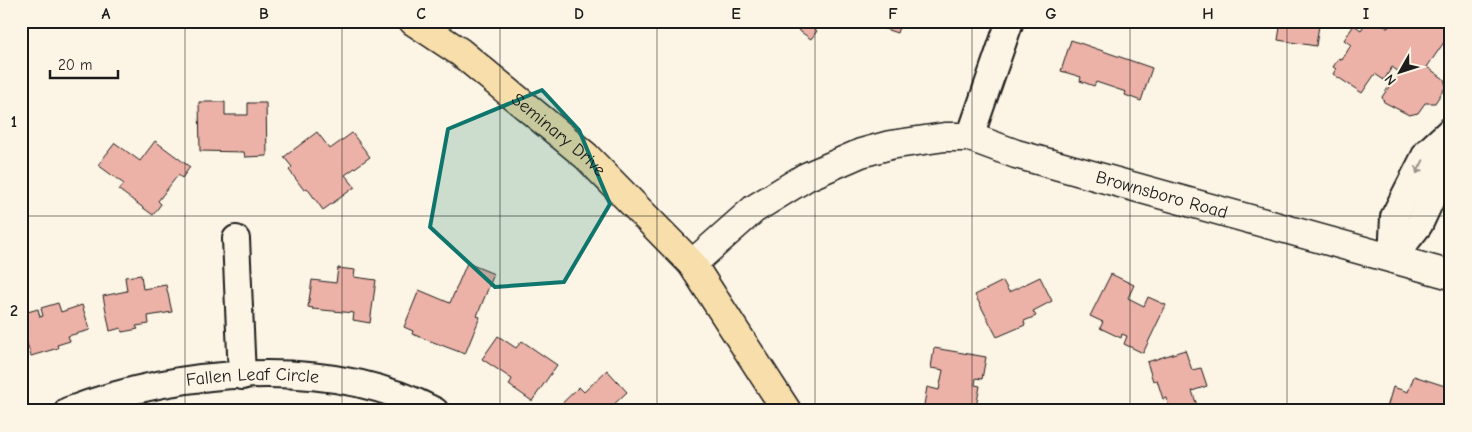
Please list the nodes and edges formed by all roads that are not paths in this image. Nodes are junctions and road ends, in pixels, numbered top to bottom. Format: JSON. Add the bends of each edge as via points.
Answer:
{"nodes":[{"id":1,"x":413,"y":21,"type":"edge"},
{"id":2,"x":1010,"y":21,"type":"edge"},
{"id":3,"x":1451,"y":130,"type":"edge"},
{"id":4,"x":970,"y":137,"type":"junction"},
{"id":5,"x":1451,"y":149,"type":"edge"},
{"id":6,"x":236,"y":239,"type":"dead end"},
{"id":7,"x":1392,"y":259,"type":"junction"},
{"id":8,"x":692,"y":264,"type":"junction"},
{"id":9,"x":1451,"y":275,"type":"edge"},
{"id":10,"x":242,"y":376,"type":"junction"},
{"id":11,"x":68,"y":411,"type":"edge"},
{"id":12,"x":435,"y":411,"type":"edge"},
{"id":13,"x":787,"y":411,"type":"edge"}],
"edges":[{"from":1,"to":8,"type":"main road","name":"Seminary Drive","via":[[460,52],[586,156]]},
{"from":2,"to":4,"type":"street"},
{"from":3,"to":7,"type":"street","one_way":true,"via":[[1427,152],[1394,217]]},
{"from":4,"to":7,"type":"street","name":"Brownsboro Road","via":[[1016,154]]},
{"from":4,"to":8,"type":"street","name":"Brownsboro Road","via":[[914,140],[872,150],[806,177],[754,209]]},
{"from":5,"to":7,"type":"street","via":[[1447,165],[1419,225]]},
{"from":6,"to":10,"type":"street"},
{"from":7,"to":9,"type":"street","name":"Brownsboro Road"},
{"from":8,"to":13,"type":"main road","name":"Seminary Drive"},
{"from":10,"to":11,"type":"street","name":"Fallen Leaf Circle","via":[[221,376],[131,390]]},
{"from":10,"to":12,"type":"street","name":"Fallen Leaf Circle","via":[[340,379],[380,389]]}]}
